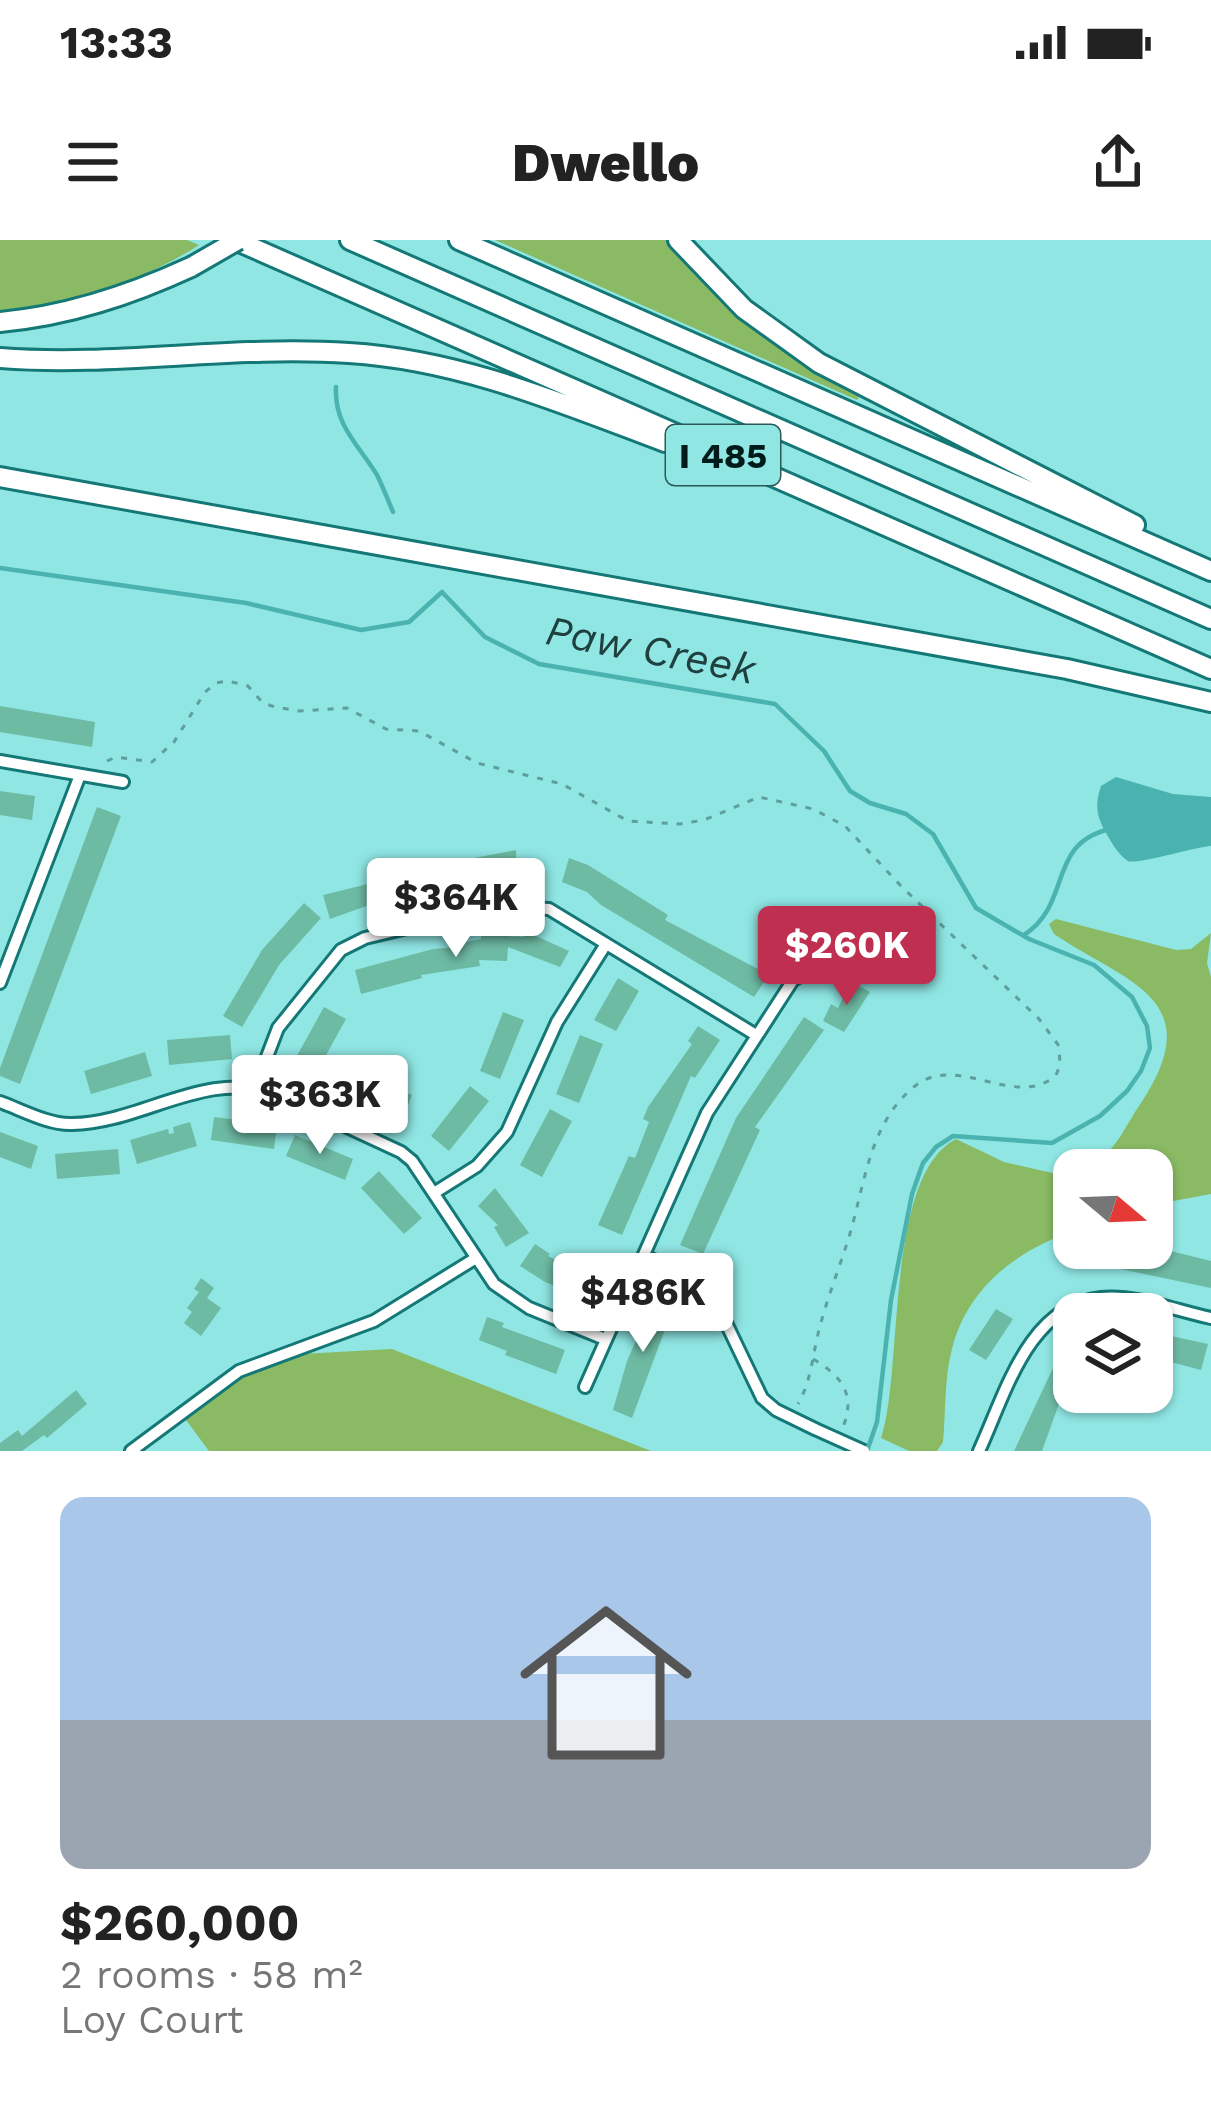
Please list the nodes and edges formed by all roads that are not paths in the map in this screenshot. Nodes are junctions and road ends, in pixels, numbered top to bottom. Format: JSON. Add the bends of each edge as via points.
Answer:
{"nodes":[{"id":1,"x":236,"y":240,"type":"edge"},
{"id":2,"x":350,"y":240,"type":"edge"},
{"id":3,"x":459,"y":240,"type":"edge"},
{"id":4,"x":678,"y":240,"type":"edge"},
{"id":5,"x":0,"y":322,"type":"edge"},
{"id":6,"x":0,"y":358,"type":"edge"},
{"id":7,"x":0,"y":477,"type":"edge"},
{"id":8,"x":854,"y":514,"type":"junction"},
{"id":9,"x":1211,"y":571,"type":"edge"},
{"id":10,"x":1211,"y":619,"type":"edge"},
{"id":11,"x":1211,"y":669,"type":"edge"},
{"id":12,"x":1211,"y":702,"type":"edge"},
{"id":13,"x":0,"y":761,"type":"edge"},
{"id":14,"x":80,"y":775,"type":"junction"},
{"id":15,"x":123,"y":782,"type":"dead end"},
{"id":16,"x":606,"y":944,"type":"junction"},
{"id":17,"x":812,"y":969,"type":"dead end"},
{"id":18,"x":0,"y":982,"type":"edge"},
{"id":19,"x":756,"y":1035,"type":"junction"},
{"id":20,"x":256,"y":1088,"type":"junction"},
{"id":21,"x":0,"y":1102,"type":"edge"},
{"id":22,"x":434,"y":1192,"type":"junction"},
{"id":23,"x":644,"y":1256,"type":"junction"},
{"id":24,"x":476,"y":1258,"type":"junction"},
{"id":25,"x":1211,"y":1318,"type":"edge"},
{"id":26,"x":605,"y":1339,"type":"junction"},
{"id":27,"x":585,"y":1387,"type":"dead end"},
{"id":28,"x":131,"y":1451,"type":"edge"},
{"id":29,"x":864,"y":1451,"type":"edge"},
{"id":30,"x":979,"y":1451,"type":"edge"}],
"edges":[{"from":1,"to":5,"type":"highway","bridge":true,"via":[[120,298]]},
{"from":1,"to":8,"type":"highway","number":"I 485"},
{"from":2,"to":10,"type":"highway","number":"I 485"},
{"from":3,"to":9,"type":"highway"},
{"from":4,"to":9,"type":"highway","via":[[744,309],[819,363]]},
{"from":6,"to":8,"type":"highway","via":[[309,352],[446,367],[556,398]]},
{"from":7,"to":12,"type":"highway","via":[[1046,665]]},
{"from":8,"to":11,"type":"highway","number":"I 485"},
{"from":13,"to":14,"type":"street"},
{"from":14,"to":15,"type":"street"},
{"from":14,"to":18,"type":"street"},
{"from":16,"to":19,"type":"street"},
{"from":16,"to":20,"type":"street","via":[[549,909],[520,905],[353,941],[278,1028]]},
{"from":16,"to":22,"type":"street","via":[[557,1022],[507,1132],[477,1166]]},
{"from":17,"to":19,"type":"street","via":[[793,980]]},
{"from":19,"to":23,"type":"street","via":[[707,1113]]},
{"from":20,"to":21,"type":"street","via":[[209,1089],[70,1125]]},
{"from":20,"to":22,"type":"street","via":[[401,1152]]},
{"from":22,"to":24,"type":"street"},
{"from":23,"to":26,"type":"street"},
{"from":23,"to":29,"type":"street","bridge":true,"via":[[693,1278],[716,1300],[762,1398]]},
{"from":24,"to":26,"type":"street","via":[[509,1298]]},
{"from":24,"to":28,"type":"street","via":[[374,1321],[239,1371]]},
{"from":25,"to":30,"type":"street","via":[[1118,1298],[1072,1305],[1036,1335]]},
{"from":26,"to":27,"type":"street"}]}
